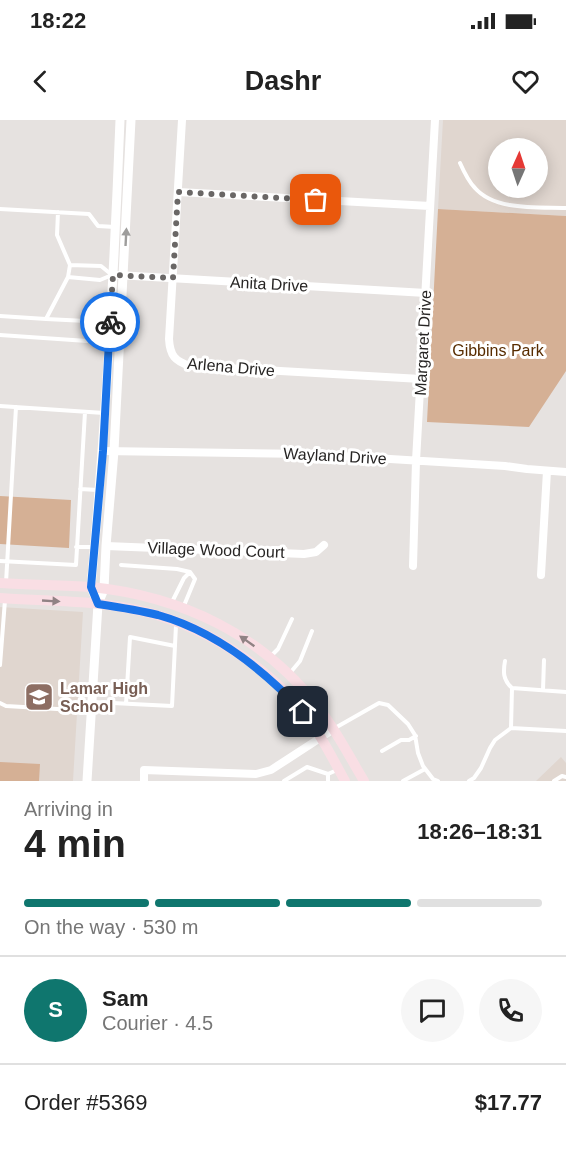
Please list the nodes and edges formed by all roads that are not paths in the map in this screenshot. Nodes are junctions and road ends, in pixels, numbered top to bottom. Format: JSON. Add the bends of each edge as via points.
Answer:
{"nodes":[{"id":1,"x":120,"y":120,"type":"edge"},
{"id":2,"x":131,"y":120,"type":"edge"},
{"id":3,"x":182,"y":120,"type":"edge"},
{"id":4,"x":435,"y":120,"type":"edge"},
{"id":5,"x":460,"y":163,"type":"dead end"},
{"id":6,"x":178,"y":192,"type":"junction"},
{"id":7,"x":430,"y":206,"type":"junction"},
{"id":8,"x":566,"y":208,"type":"edge"},
{"id":9,"x":0,"y":209,"type":"edge"},
{"id":10,"x":58,"y":212,"type":"junction"},
{"id":11,"x":116,"y":228,"type":"junction"},
{"id":12,"x":70,"y":265,"type":"junction"},
{"id":13,"x":113,"y":275,"type":"junction"},
{"id":14,"x":124,"y":276,"type":"junction"},
{"id":15,"x":68,"y":277,"type":"junction"},
{"id":16,"x":173,"y":278,"type":"junction"},
{"id":17,"x":426,"y":293,"type":"junction"},
{"id":18,"x":0,"y":316,"type":"edge"},
{"id":19,"x":46,"y":319,"type":"junction"},
{"id":20,"x":88,"y":330,"type":"junction"},
{"id":21,"x":110,"y":331,"type":"junction"},
{"id":22,"x":0,"y":335,"type":"edge"},
{"id":23,"x":421,"y":379,"type":"junction"},
{"id":24,"x":0,"y":406,"type":"edge"},
{"id":25,"x":16,"y":407,"type":"junction"},
{"id":26,"x":85,"y":412,"type":"junction"},
{"id":27,"x":105,"y":413,"type":"junction"},
{"id":28,"x":103,"y":451,"type":"junction"},
{"id":29,"x":114,"y":451,"type":"junction"},
{"id":30,"x":416,"y":461,"type":"junction"},
{"id":31,"x":547,"y":471,"type":"junction"},
{"id":32,"x":566,"y":472,"type":"edge"},
{"id":33,"x":80,"y":489,"type":"junction"},
{"id":34,"x":99,"y":490,"type":"junction"},
{"id":35,"x":324,"y":545,"type":"dead end"},
{"id":36,"x":106,"y":546,"type":"junction"},
{"id":37,"x":76,"y":547,"type":"junction"},
{"id":38,"x":94,"y":547,"type":"junction"},
{"id":39,"x":0,"y":561,"type":"edge"},
{"id":40,"x":7,"y":562,"type":"junction"},
{"id":41,"x":121,"y":565,"type":"dead end"},
{"id":42,"x":413,"y":566,"type":"dead end"},
{"id":43,"x":190,"y":572,"type":"junction"},
{"id":44,"x":541,"y":575,"type":"dead end"},
{"id":45,"x":3,"y":583,"type":"edge"},
{"id":46,"x":91,"y":587,"type":"junction"},
{"id":47,"x":104,"y":589,"type":"junction"},
{"id":48,"x":2,"y":598,"type":"edge"},
{"id":49,"x":98,"y":604,"type":"junction"},
{"id":50,"x":171,"y":604,"type":"junction"},
{"id":51,"x":182,"y":608,"type":"junction"},
{"id":52,"x":2,"y":610,"type":"edge"},
{"id":53,"x":292,"y":619,"type":"dead end"},
{"id":54,"x":176,"y":621,"type":"junction"},
{"id":55,"x":312,"y":631,"type":"dead end"},
{"id":56,"x":175,"y":646,"type":"junction"},
{"id":57,"x":270,"y":657,"type":"junction"},
{"id":58,"x":544,"y":660,"type":"dead end"},
{"id":59,"x":505,"y":661,"type":"dead end"},
{"id":60,"x":0,"y":665,"type":"edge"},
{"id":61,"x":289,"y":674,"type":"junction"},
{"id":62,"x":512,"y":688,"type":"junction"},
{"id":63,"x":543,"y":690,"type":"junction"},
{"id":64,"x":566,"y":692,"type":"edge"},
{"id":65,"x":0,"y":703,"type":"edge"},
{"id":66,"x":126,"y":704,"type":"junction"},
{"id":67,"x":92,"y":707,"type":"junction"},
{"id":68,"x":511,"y":728,"type":"junction"},
{"id":69,"x":334,"y":729,"type":"junction"},
{"id":70,"x":566,"y":731,"type":"edge"},
{"id":71,"x":416,"y":736,"type":"junction"},
{"id":72,"x":320,"y":737,"type":"junction"},
{"id":73,"x":382,"y":751,"type":"dead end"},
{"id":74,"x":425,"y":768,"type":"junction"},
{"id":75,"x":333,"y":772,"type":"junction"},
{"id":76,"x":566,"y":777,"type":"edge"},
{"id":77,"x":87,"y":781,"type":"edge"},
{"id":78,"x":144,"y":781,"type":"edge"},
{"id":79,"x":284,"y":781,"type":"edge"},
{"id":80,"x":328,"y":781,"type":"edge"},
{"id":81,"x":345,"y":781,"type":"edge"},
{"id":82,"x":364,"y":781,"type":"edge"},
{"id":83,"x":403,"y":781,"type":"edge"},
{"id":84,"x":438,"y":781,"type":"edge"},
{"id":85,"x":469,"y":781,"type":"edge"},
{"id":86,"x":554,"y":781,"type":"edge"}],
"edges":[{"from":1,"to":11,"type":"street"},
{"from":14,"to":2,"type":"street","one_way":true},
{"from":3,"to":6,"type":"street","name":"Arlena Drive"},
{"from":4,"to":7,"type":"street","name":"Margaret Drive"},
{"from":5,"to":8,"type":"lane","via":[[476,189],[491,199],[510,206]]},
{"from":6,"to":7,"type":"street"},
{"from":6,"to":16,"type":"street","name":"Arlena Drive"},
{"from":7,"to":17,"type":"street","name":"Margaret Drive"},
{"from":9,"to":10,"type":"lane"},
{"from":10,"to":11,"type":"lane","via":[[89,214],[98,226]]},
{"from":10,"to":12,"type":"lane","via":[[57,235]]},
{"from":11,"to":13,"type":"street"},
{"from":12,"to":13,"type":"lane","via":[[101,267]]},
{"from":12,"to":15,"type":"lane"},
{"from":13,"to":14,"type":"street","name":"Anita Drive"},
{"from":13,"to":15,"type":"lane","via":[[100,280]]},
{"from":13,"to":21,"type":"street"},
{"from":14,"to":16,"type":"street","name":"Anita Drive"},
{"from":14,"to":29,"type":"street"},
{"from":15,"to":19,"type":"lane"},
{"from":16,"to":17,"type":"street","name":"Anita Drive"},
{"from":16,"to":23,"type":"street","name":"Arlena Drive","via":[[170,348],[180,363]]},
{"from":17,"to":23,"type":"street","name":"Margaret Drive"},
{"from":18,"to":19,"type":"lane"},
{"from":19,"to":20,"type":"lane","via":[[86,321]]},
{"from":20,"to":21,"type":"lane"},
{"from":20,"to":22,"type":"lane","via":[[87,341]]},
{"from":21,"to":27,"type":"street"},
{"from":23,"to":30,"type":"street","name":"Margaret Drive"},
{"from":24,"to":25,"type":"lane"},
{"from":25,"to":26,"type":"lane"},
{"from":25,"to":40,"type":"lane"},
{"from":26,"to":27,"type":"lane"},
{"from":26,"to":33,"type":"lane"},
{"from":27,"to":28,"type":"street"},
{"from":28,"to":29,"type":"street","name":"Wayland Drive"},
{"from":28,"to":34,"type":"street"},
{"from":29,"to":30,"type":"street","name":"Wayland Drive","via":[[308,454]]},
{"from":29,"to":36,"type":"street"},
{"from":30,"to":31,"type":"street","name":"Wayland Drive"},
{"from":30,"to":42,"type":"street","name":"Margaret Drive"},
{"from":31,"to":32,"type":"street","name":"Wayland Drive"},
{"from":31,"to":44,"type":"street"},
{"from":33,"to":34,"type":"lane"},
{"from":33,"to":37,"type":"lane"},
{"from":34,"to":38,"type":"street"},
{"from":35,"to":36,"type":"street","name":"Village Wood Court","via":[[316,552],[304,554]]},
{"from":36,"to":47,"type":"street"},
{"from":37,"to":38,"type":"lane"},
{"from":37,"to":40,"type":"lane","via":[[76,565]]},
{"from":38,"to":46,"type":"street"},
{"from":39,"to":40,"type":"lane"},
{"from":40,"to":45,"type":"lane"},
{"from":41,"to":43,"type":"lane"},
{"from":43,"to":50,"type":"lane"},
{"from":43,"to":51,"type":"lane","via":[[195,579]]},
{"from":45,"to":46,"type":"main road"},
{"from":46,"to":47,"type":"main road"},
{"from":46,"to":49,"type":"street"},
{"from":47,"to":49,"type":"street"},
{"from":47,"to":50,"type":"main road"},
{"from":48,"to":49,"type":"main road","one_way":true},
{"from":48,"to":52,"type":"lane"},
{"from":49,"to":54,"type":"main road"},
{"from":49,"to":67,"type":"street"},
{"from":50,"to":51,"type":"main road"},
{"from":57,"to":51,"type":"main road","one_way":true,"via":[[236,632]]},
{"from":52,"to":60,"type":"lane"},
{"from":53,"to":57,"type":"lane"},
{"from":54,"to":56,"type":"lane"},
{"from":54,"to":72,"type":"main road","via":[[207,635],[268,677],[303,712]]},
{"from":55,"to":61,"type":"lane","via":[[300,661]]},
{"from":56,"to":66,"type":"lane","via":[[172,706]]},
{"from":56,"to":66,"type":"lane","via":[[130,637]]},
{"from":57,"to":61,"type":"main road"},
{"from":58,"to":63,"type":"lane"},
{"from":59,"to":62,"type":"lane","via":[[504,677]]},
{"from":61,"to":69,"type":"main road"},
{"from":62,"to":63,"type":"lane"},
{"from":62,"to":68,"type":"lane"},
{"from":63,"to":64,"type":"lane"},
{"from":65,"to":67,"type":"lane","via":[[66,710]]},
{"from":66,"to":67,"type":"lane"},
{"from":67,"to":77,"type":"street"},
{"from":68,"to":70,"type":"lane"},
{"from":68,"to":85,"type":"lane","via":[[495,740],[481,768]]},
{"from":69,"to":71,"type":"lane","via":[[379,703],[388,705]]},
{"from":69,"to":72,"type":"street"},
{"from":69,"to":82,"type":"main road"},
{"from":71,"to":73,"type":"lane"},
{"from":71,"to":74,"type":"lane"},
{"from":72,"to":75,"type":"main road"},
{"from":72,"to":78,"type":"street","via":[[271,770],[256,774],[144,770]]},
{"from":74,"to":83,"type":"lane"},
{"from":74,"to":84,"type":"lane"},
{"from":75,"to":79,"type":"lane","via":[[308,767]]},
{"from":75,"to":80,"type":"lane"},
{"from":75,"to":81,"type":"main road"},
{"from":76,"to":86,"type":"lane"}]}
